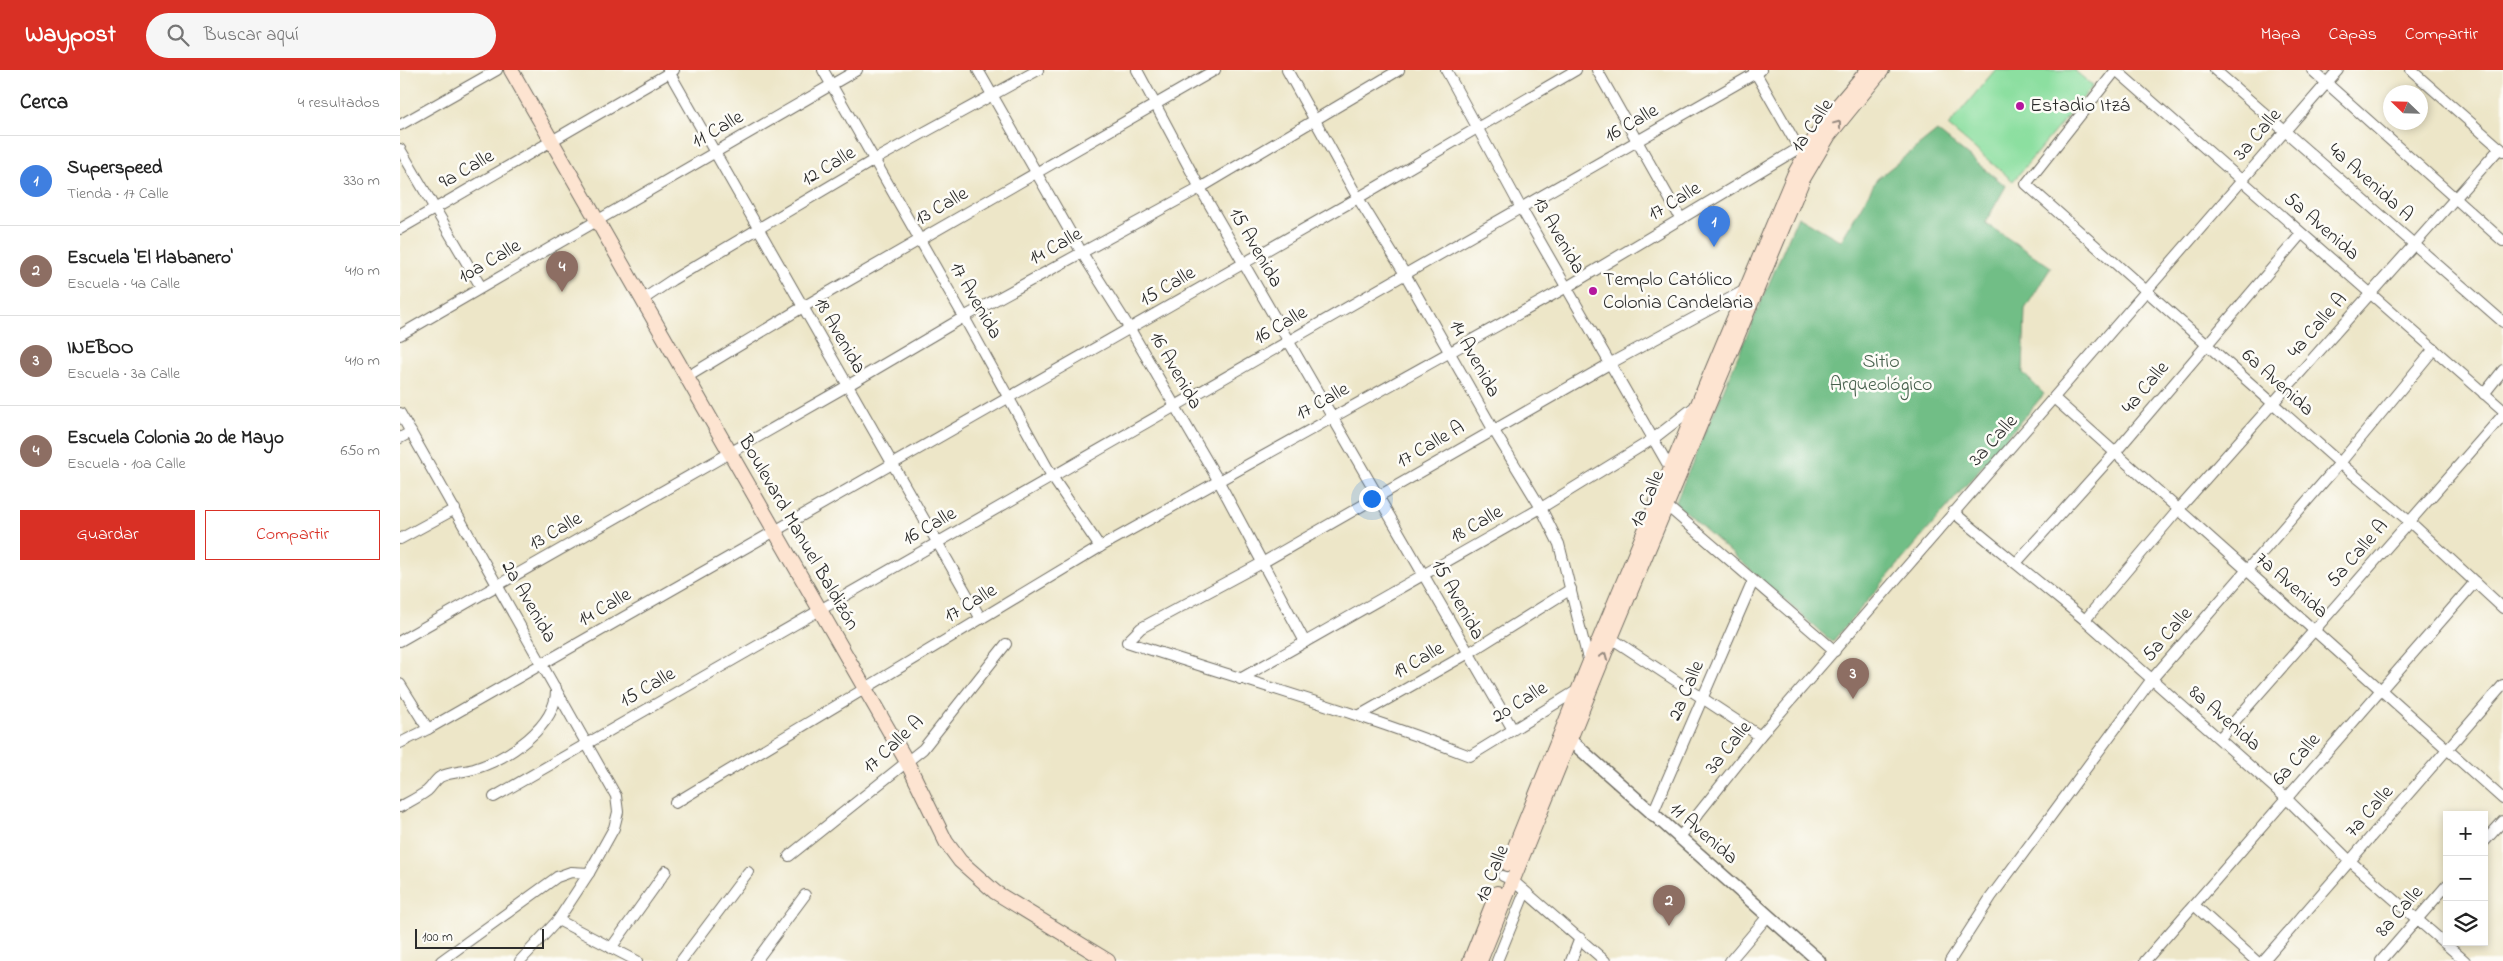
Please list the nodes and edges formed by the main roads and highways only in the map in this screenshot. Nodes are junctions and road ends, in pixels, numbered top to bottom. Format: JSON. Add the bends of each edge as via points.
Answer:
{"nodes":[{"id":1,"x":511,"y":70,"type":"edge"},
{"id":2,"x":1868,"y":70,"type":"edge"},
{"id":3,"x":1882,"y":70,"type":"edge"},
{"id":4,"x":1799,"y":177,"type":"junction"},
{"id":5,"x":1752,"y":289,"type":"junction"},
{"id":6,"x":1588,"y":687,"type":"junction"},
{"id":7,"x":1508,"y":878,"type":"junction"},
{"id":8,"x":1108,"y":961,"type":"edge"},
{"id":9,"x":1470,"y":961,"type":"edge"},
{"id":10,"x":1480,"y":961,"type":"edge"}],
"edges":[{"from":1,"to":8,"type":"main road","name":"Boulevard Manuel Baldizón","via":[[907,762],[946,842],[960,861],[996,892]]},
{"from":2,"to":4,"type":"main road","name":"1a Calle","via":[[1802,152]]},
{"from":4,"to":3,"type":"main road","name":"1a Calle","one_way":true},
{"from":4,"to":5,"type":"main road","name":"1a Calle"},
{"from":6,"to":5,"type":"main road","name":"1a Calle","one_way":true,"via":[[1667,506]]},
{"from":5,"to":6,"type":"main road","name":"1a Calle","via":[[1698,404],[1589,664]]},
{"from":6,"to":7,"type":"main road","name":"1a Calle"},
{"from":7,"to":9,"type":"main road","name":"1a Calle"},
{"from":7,"to":10,"type":"main road","name":"1a Calle"}]}
